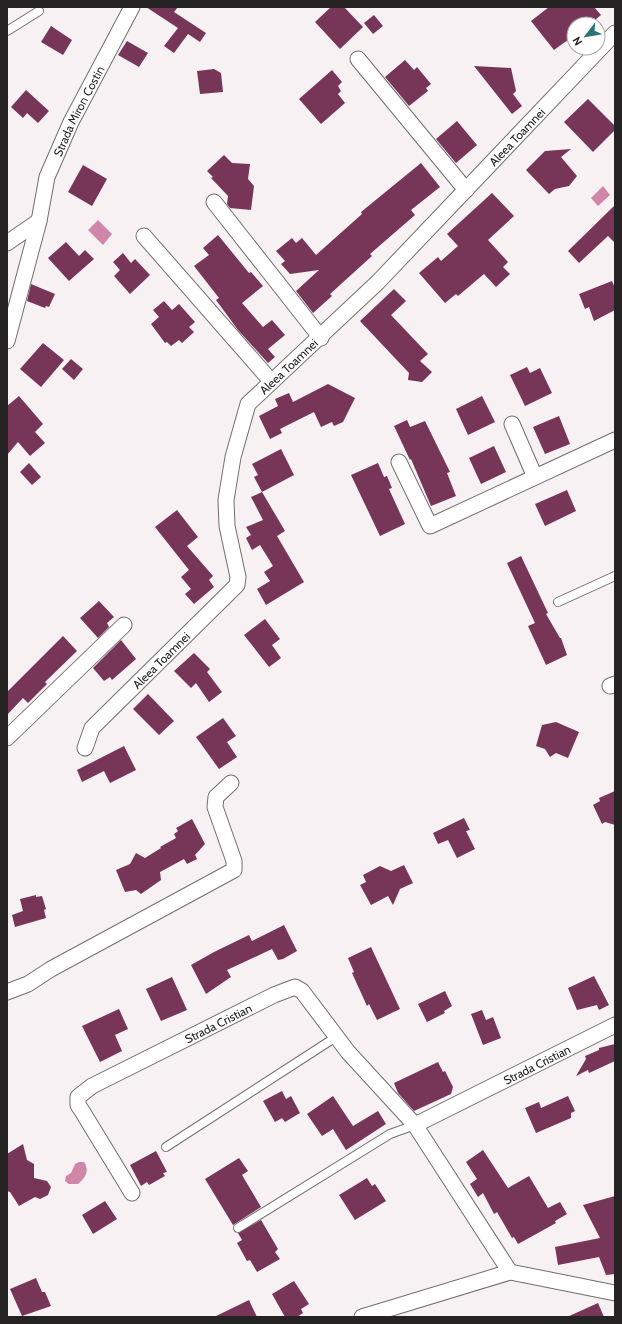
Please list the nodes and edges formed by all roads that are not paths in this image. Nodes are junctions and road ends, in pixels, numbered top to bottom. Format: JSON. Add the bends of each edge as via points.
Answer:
{"nodes":[{"id":1,"x":132,"y":7,"type":"edge"},
{"id":2,"x":39,"y":12,"type":"dead end"},
{"id":3,"x":7,"y":31,"type":"edge"},
{"id":4,"x":615,"y":33,"type":"edge"},
{"id":5,"x":358,"y":59,"type":"dead end"},
{"id":6,"x":466,"y":190,"type":"junction"},
{"id":7,"x":214,"y":202,"type":"dead end"},
{"id":8,"x":39,"y":221,"type":"junction"},
{"id":9,"x":144,"y":236,"type":"dead end"},
{"id":10,"x":7,"y":243,"type":"edge"},
{"id":11,"x":320,"y":338,"type":"junction"},
{"id":12,"x":7,"y":341,"type":"edge"},
{"id":13,"x":271,"y":381,"type":"junction"},
{"id":14,"x":512,"y":424,"type":"dead end"},
{"id":15,"x":615,"y":440,"type":"edge"},
{"id":16,"x":399,"y":462,"type":"dead end"},
{"id":17,"x":535,"y":477,"type":"junction"},
{"id":18,"x":615,"y":576,"type":"edge"},
{"id":19,"x":558,"y":602,"type":"dead end"},
{"id":20,"x":124,"y":625,"type":"dead end"},
{"id":21,"x":7,"y":738,"type":"edge"},
{"id":22,"x":85,"y":748,"type":"dead end"},
{"id":23,"x":231,"y":783,"type":"dead end"},
{"id":24,"x":7,"y":992,"type":"edge"},
{"id":25,"x":615,"y":1025,"type":"edge"},
{"id":26,"x":336,"y":1037,"type":"junction"},
{"id":27,"x":416,"y":1125,"type":"junction"},
{"id":28,"x":166,"y":1147,"type":"dead end"},
{"id":29,"x":132,"y":1193,"type":"dead end"},
{"id":30,"x":238,"y":1228,"type":"dead end"},
{"id":31,"x":510,"y":1272,"type":"junction"},
{"id":32,"x":615,"y":1293,"type":"edge"},
{"id":33,"x":362,"y":1317,"type":"edge"}],
"edges":[{"from":1,"to":8,"type":"street","name":"Strada Miron Costin","via":[[97,71],[47,177]]},
{"from":2,"to":3,"type":"lane"},
{"from":4,"to":6,"type":"street","name":"Aleea Toamnei"},
{"from":5,"to":6,"type":"street"},
{"from":6,"to":11,"type":"street","name":"Aleea Toamnei"},
{"from":7,"to":11,"type":"street"},
{"from":8,"to":10,"type":"street"},
{"from":8,"to":12,"type":"street","name":"Strada Miron Costin"},
{"from":9,"to":13,"type":"street"},
{"from":11,"to":13,"type":"street","name":"Aleea Toamnei"},
{"from":13,"to":22,"type":"street","name":"Aleea Toamnei","via":[[248,404],[233,457],[226,500],[227,526],[238,577],[237,586],[92,728]]},
{"from":14,"to":17,"type":"street"},
{"from":15,"to":17,"type":"street"},
{"from":16,"to":17,"type":"street","via":[[430,526]]},
{"from":18,"to":19,"type":"lane"},
{"from":20,"to":21,"type":"street"},
{"from":23,"to":24,"type":"street","via":[[216,797],[215,807],[234,861],[234,870],[28,984]]},
{"from":25,"to":27,"type":"street","name":"Strada Cristian"},
{"from":26,"to":27,"type":"street","name":"Strada Cristian"},
{"from":26,"to":28,"type":"lane"},
{"from":26,"to":29,"type":"street","name":"Strada Cristian","via":[[302,991],[295,987],[204,1030],[84,1092],[78,1097],[78,1105]]},
{"from":27,"to":30,"type":"lane","via":[[390,1134]]},
{"from":27,"to":31,"type":"street","name":"Strada Cristian"},
{"from":31,"to":32,"type":"street"},
{"from":31,"to":33,"type":"street"}]}
